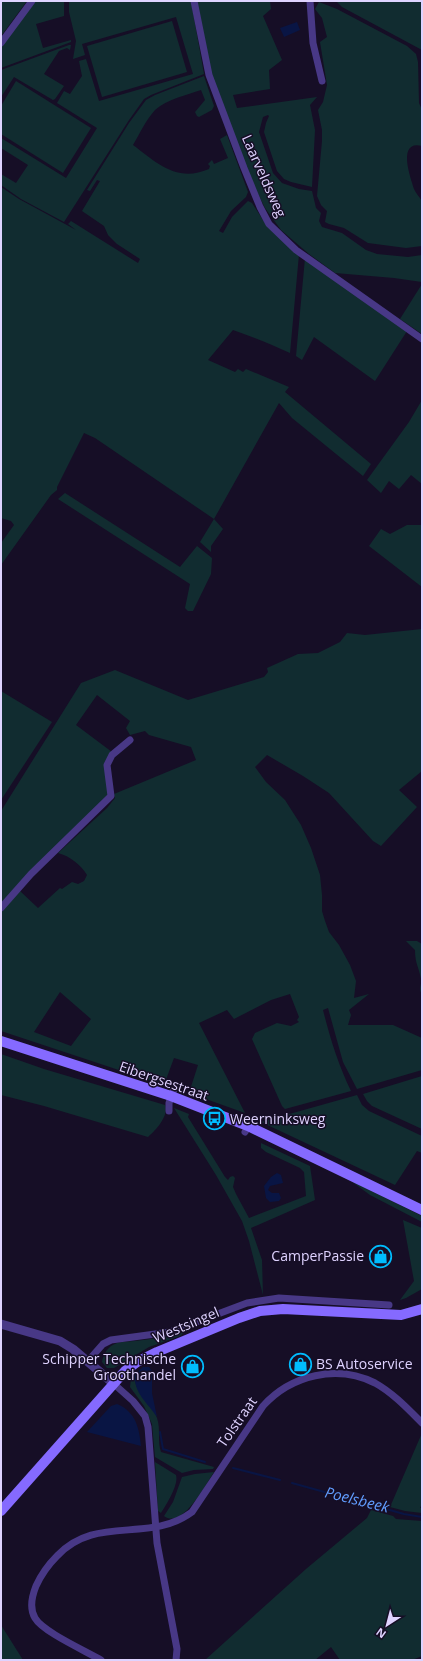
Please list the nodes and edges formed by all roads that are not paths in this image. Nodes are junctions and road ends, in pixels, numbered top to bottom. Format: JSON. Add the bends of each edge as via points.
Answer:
{"nodes":[{"id":1,"x":32,"y":1,"type":"edge"},
{"id":2,"x":194,"y":1,"type":"edge"},
{"id":3,"x":310,"y":1,"type":"edge"},
{"id":4,"x":1,"y":43,"type":"edge"},
{"id":5,"x":322,"y":81,"type":"dead end"},
{"id":6,"x":422,"y":339,"type":"edge"},
{"id":7,"x":130,"y":740,"type":"dead end"},
{"id":8,"x":1,"y":908,"type":"edge"},
{"id":9,"x":1,"y":1041,"type":"edge"},
{"id":10,"x":172,"y":1093,"type":"junction"},
{"id":11,"x":169,"y":1111,"type":"dead end"},
{"id":12,"x":422,"y":1210,"type":"edge"},
{"id":13,"x":389,"y":1305,"type":"dead end"},
{"id":14,"x":422,"y":1309,"type":"edge"},
{"id":15,"x":1,"y":1324,"type":"edge"},
{"id":16,"x":88,"y":1361,"type":"junction"},
{"id":17,"x":114,"y":1384,"type":"junction"},
{"id":18,"x":422,"y":1423,"type":"edge"},
{"id":19,"x":1,"y":1510,"type":"edge"},
{"id":20,"x":154,"y":1528,"type":"junction"},
{"id":21,"x":101,"y":1660,"type":"edge"},
{"id":22,"x":176,"y":1660,"type":"edge"}],
"edges":[{"from":1,"to":4,"type":"street"},
{"from":2,"to":6,"type":"street","name":"Laarveldsweg","via":[[209,75],[244,168],[269,224],[296,250]]},
{"from":3,"to":5,"type":"street","via":[[313,43]]},
{"from":7,"to":8,"type":"street","via":[[112,755],[107,765],[111,796],[31,874]]},
{"from":9,"to":10,"type":"main road","name":"Eibergsestraat"},
{"from":10,"to":11,"type":"street"},
{"from":10,"to":12,"type":"main road","name":"Eibergsestraat","via":[[248,1126]]},
{"from":13,"to":16,"type":"street","name":"Westsingel","via":[[279,1298],[260,1300],[170,1332],[111,1340],[103,1344]]},
{"from":14,"to":17,"type":"main road","name":"Westsingel","via":[[401,1315],[283,1309],[260,1311],[137,1362]]},
{"from":15,"to":16,"type":"street","via":[[60,1341]]},
{"from":16,"to":17,"type":"street"},
{"from":17,"to":19,"type":"main road","name":"Westsingel"},
{"from":17,"to":20,"type":"street","via":[[145,1416],[151,1442]]},
{"from":18,"to":20,"type":"street","name":"Tolstraat","via":[[384,1389],[354,1375],[318,1375],[294,1382],[270,1398],[257,1414],[192,1512],[177,1521]]},
{"from":20,"to":21,"type":"street","name":"Tolstraat","via":[[96,1533],[74,1541],[52,1561],[39,1578],[32,1598],[35,1618],[44,1628]]},
{"from":20,"to":22,"type":"street","via":[[177,1648]]}]}
